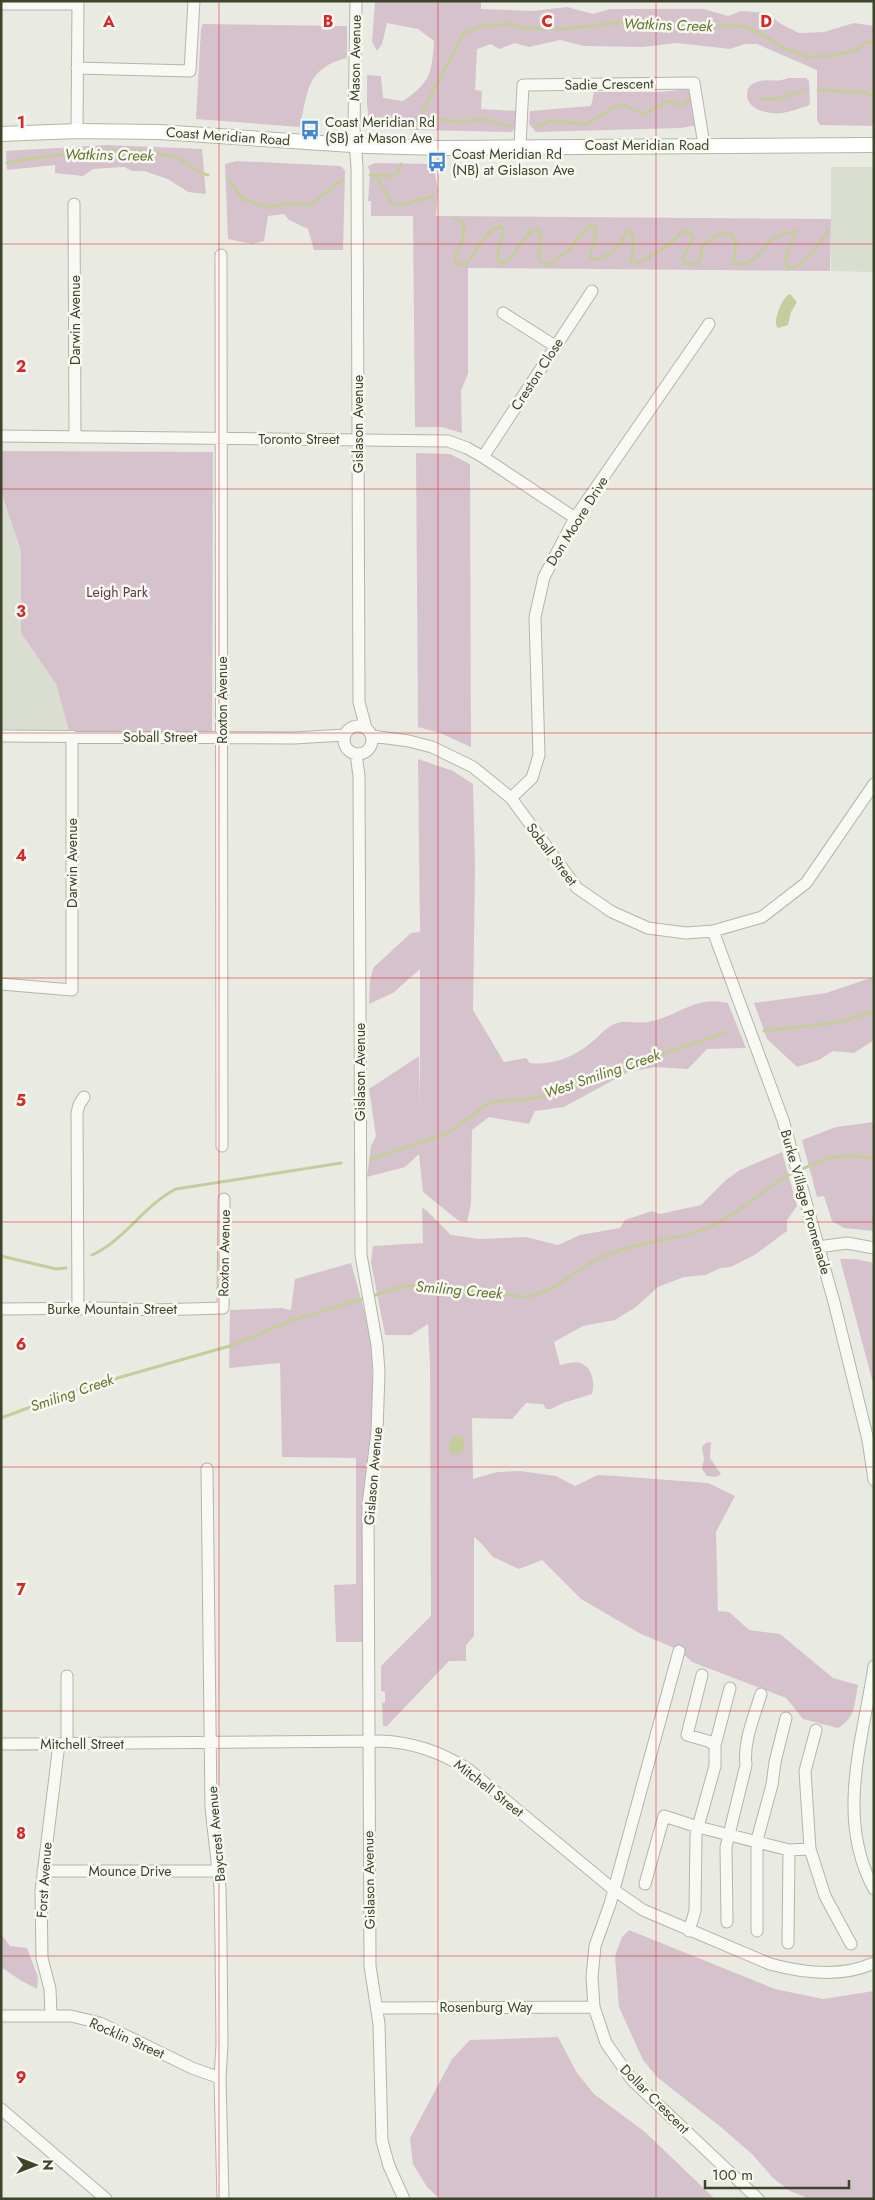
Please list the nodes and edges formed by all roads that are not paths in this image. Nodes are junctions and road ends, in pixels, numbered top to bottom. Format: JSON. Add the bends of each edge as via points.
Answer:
{"nodes":[{"id":1,"x":194,"y":1,"type":"edge"},
{"id":2,"x":356,"y":1,"type":"edge"},
{"id":3,"x":78,"y":2,"type":"edge"},
{"id":4,"x":1,"y":4,"type":"edge"},
{"id":5,"x":77,"y":68,"type":"junction"},
{"id":6,"x":77,"y":131,"type":"junction"},
{"id":7,"x":1,"y":134,"type":"edge"},
{"id":8,"x":355,"y":145,"type":"junction"},
{"id":9,"x":704,"y":145,"type":"junction"},
{"id":10,"x":874,"y":145,"type":"edge"},
{"id":11,"x":520,"y":146,"type":"junction"},
{"id":12,"x":74,"y":204,"type":"dead end"},
{"id":13,"x":221,"y":255,"type":"dead end"},
{"id":14,"x":592,"y":291,"type":"dead end"},
{"id":15,"x":503,"y":313,"type":"dead end"},
{"id":16,"x":709,"y":324,"type":"dead end"},
{"id":17,"x":555,"y":346,"type":"junction"},
{"id":18,"x":1,"y":436,"type":"edge"},
{"id":19,"x":75,"y":437,"type":"junction"},
{"id":20,"x":220,"y":438,"type":"junction"},
{"id":21,"x":358,"y":439,"type":"junction"},
{"id":22,"x":483,"y":457,"type":"junction"},
{"id":23,"x":575,"y":518,"type":"junction"},
{"id":24,"x":359,"y":702,"type":"junction"},
{"id":25,"x":353,"y":726,"type":"junction"},
{"id":26,"x":1,"y":736,"type":"edge"},
{"id":27,"x":72,"y":736,"type":"junction"},
{"id":28,"x":222,"y":737,"type":"junction"},
{"id":29,"x":345,"y":741,"type":"junction"},
{"id":30,"x":365,"y":744,"type":"junction"},
{"id":31,"x":874,"y":784,"type":"edge"},
{"id":32,"x":512,"y":798,"type":"junction"},
{"id":33,"x":713,"y":931,"type":"junction"},
{"id":34,"x":1,"y":984,"type":"edge"},
{"id":35,"x":84,"y":1097,"type":"dead end"},
{"id":36,"x":222,"y":1146,"type":"dead end"},
{"id":37,"x":224,"y":1199,"type":"dead end"},
{"id":38,"x":818,"y":1247,"type":"junction"},
{"id":39,"x":874,"y":1248,"type":"edge"},
{"id":40,"x":223,"y":1308,"type":"joint"},
{"id":41,"x":1,"y":1309,"type":"edge"},
{"id":42,"x":78,"y":1310,"type":"junction"},
{"id":43,"x":207,"y":1469,"type":"dead end"},
{"id":44,"x":874,"y":1480,"type":"edge"},
{"id":45,"x":678,"y":1651,"type":"dead end"},
{"id":46,"x":874,"y":1666,"type":"edge"},
{"id":47,"x":702,"y":1675,"type":"dead end"},
{"id":48,"x":66,"y":1676,"type":"dead end"},
{"id":49,"x":730,"y":1688,"type":"dead end"},
{"id":50,"x":761,"y":1694,"type":"dead end"},
{"id":51,"x":786,"y":1718,"type":"dead end"},
{"id":52,"x":816,"y":1730,"type":"dead end"},
{"id":53,"x":368,"y":1741,"type":"junction"},
{"id":54,"x":210,"y":1742,"type":"junction"},
{"id":55,"x":1,"y":1744,"type":"edge"},
{"id":56,"x":63,"y":1744,"type":"junction"},
{"id":57,"x":714,"y":1745,"type":"junction"},
{"id":58,"x":698,"y":1827,"type":"junction"},
{"id":59,"x":728,"y":1834,"type":"junction"},
{"id":60,"x":757,"y":1840,"type":"junction"},
{"id":61,"x":810,"y":1849,"type":"junction"},
{"id":62,"x":789,"y":1850,"type":"junction"},
{"id":63,"x":43,"y":1871,"type":"junction"},
{"id":64,"x":218,"y":1871,"type":"junction"},
{"id":65,"x":645,"y":1884,"type":"dead end"},
{"id":66,"x":874,"y":1889,"type":"edge"},
{"id":67,"x":614,"y":1890,"type":"junction"},
{"id":68,"x":727,"y":1922,"type":"dead end"},
{"id":69,"x":689,"y":1931,"type":"junction"},
{"id":70,"x":757,"y":1932,"type":"dead end"},
{"id":71,"x":788,"y":1943,"type":"dead end"},
{"id":72,"x":851,"y":1944,"type":"dead end"},
{"id":73,"x":874,"y":1963,"type":"edge"},
{"id":74,"x":594,"y":2007,"type":"junction"},
{"id":75,"x":377,"y":2008,"type":"junction"},
{"id":76,"x":51,"y":2015,"type":"junction"},
{"id":77,"x":1,"y":2016,"type":"edge"},
{"id":78,"x":220,"y":2078,"type":"junction"},
{"id":79,"x":1,"y":2109,"type":"edge"},
{"id":80,"x":106,"y":2199,"type":"edge"},
{"id":81,"x":222,"y":2199,"type":"edge"},
{"id":82,"x":404,"y":2199,"type":"edge"},
{"id":83,"x":758,"y":2199,"type":"edge"}],
"edges":[{"from":1,"to":5,"type":"street","via":[[190,71]]},
{"from":2,"to":8,"type":"street","name":"Mason Avenue"},
{"from":3,"to":4,"type":"street"},
{"from":3,"to":5,"type":"street"},
{"from":5,"to":6,"type":"street"},
{"from":6,"to":7,"type":"main road","name":"Coast Meridian Road"},
{"from":6,"to":8,"type":"main road","name":"Coast Meridian Road","via":[[159,132]]},
{"from":8,"to":11,"type":"main road","name":"Coast Meridian Road"},
{"from":8,"to":21,"type":"street","name":"Gislason Avenue"},
{"from":9,"to":10,"type":"main road","name":"Coast Meridian Road"},
{"from":9,"to":11,"type":"main road","name":"Coast Meridian Road"},
{"from":9,"to":11,"type":"street","name":"Sadie Crescent","via":[[694,83],[522,85]]},
{"from":12,"to":19,"type":"street","name":"Darwin Avenue"},
{"from":13,"to":20,"type":"street","name":"Roxton Avenue"},
{"from":14,"to":17,"type":"street","name":"Creston Close"},
{"from":15,"to":17,"type":"street"},
{"from":16,"to":23,"type":"street","name":"Don Moore Drive"},
{"from":17,"to":22,"type":"street","name":"Creston Close"},
{"from":18,"to":19,"type":"street","name":"Toronto Street"},
{"from":19,"to":20,"type":"street","name":"Toronto Street"},
{"from":20,"to":21,"type":"street","name":"Toronto Street"},
{"from":20,"to":28,"type":"street","name":"Roxton Avenue"},
{"from":21,"to":22,"type":"street","name":"Toronto Street","via":[[444,441],[463,446]]},
{"from":21,"to":24,"type":"street","name":"Gislason Avenue"},
{"from":22,"to":23,"type":"street","name":"Toronto Street"},
{"from":23,"to":32,"type":"street","name":"Don Moore Drive","via":[[552,559],[538,598],[535,634],[539,754],[532,778]]},
{"from":24,"to":25,"type":"street","name":"Gislason Avenue"},
{"from":24,"to":30,"type":"street","name":"Gislason Avenue"},
{"from":25,"to":29,"type":"street"},
{"from":25,"to":30,"type":"street","name":"Soball Street"},
{"from":26,"to":27,"type":"street","name":"Soball Street"},
{"from":27,"to":28,"type":"street","name":"Soball Street"},
{"from":27,"to":34,"type":"street","name":"Darwin Avenue","via":[[72,990]]},
{"from":28,"to":29,"type":"street","name":"Soball Street"},
{"from":28,"to":36,"type":"street","name":"Roxton Avenue"},
{"from":29,"to":30,"type":"street","name":"Soball Street","via":[[350,752]]},
{"from":30,"to":32,"type":"street","name":"Soball Street","via":[[391,740],[432,747],[461,759]]},
{"from":30,"to":53,"type":"street","name":"Gislason Avenue","via":[[359,776],[361,1255],[379,1372],[377,1432],[368,1505]]},
{"from":31,"to":33,"type":"street","name":"Soball Street","via":[[806,883],[762,917]]},
{"from":32,"to":33,"type":"street","name":"Soball Street","via":[[577,888],[612,912],[648,928],[686,933]]},
{"from":33,"to":38,"type":"street","name":"Burke Village Promenade","via":[[768,1077]]},
{"from":35,"to":42,"type":"street","via":[[77,1113]]},
{"from":37,"to":40,"type":"street","name":"Roxton Avenue"},
{"from":38,"to":39,"type":"street","via":[[847,1243]]},
{"from":38,"to":44,"type":"street","name":"Burke Village Promenade","via":[[868,1440]]},
{"from":40,"to":42,"type":"street","name":"Burke Mountain Street"},
{"from":41,"to":42,"type":"street","name":"Burke Mountain Street"},
{"from":43,"to":54,"type":"street","name":"Baycrest Avenue"},
{"from":45,"to":67,"type":"street","name":"Dollar Crescent"},
{"from":46,"to":66,"type":"street","via":[[857,1755],[853,1799],[856,1838]]},
{"from":47,"to":57,"type":"street","via":[[687,1735]]},
{"from":48,"to":56,"type":"street","name":"Forst Avenue"},
{"from":49,"to":57,"type":"street"},
{"from":50,"to":59,"type":"street"},
{"from":51,"to":60,"type":"street"},
{"from":52,"to":61,"type":"street","via":[[805,1771]]},
{"from":53,"to":54,"type":"street","name":"Mitchell Street"},
{"from":53,"to":67,"type":"street","name":"Mitchell Street","via":[[404,1742],[447,1756],[483,1781]]},
{"from":53,"to":75,"type":"street","name":"Gislason Avenue","via":[[370,1966]]},
{"from":54,"to":56,"type":"street","name":"Mitchell Street"},
{"from":54,"to":64,"type":"street","name":"Baycrest Avenue"},
{"from":55,"to":56,"type":"street","name":"Mitchell Street"},
{"from":56,"to":63,"type":"street","name":"Forst Avenue"},
{"from":57,"to":58,"type":"street","via":[[715,1766]]},
{"from":58,"to":59,"type":"street"},
{"from":58,"to":65,"type":"street","via":[[664,1816]]},
{"from":58,"to":69,"type":"street","via":[[695,1911]]},
{"from":59,"to":60,"type":"street"},
{"from":59,"to":68,"type":"street"},
{"from":60,"to":62,"type":"street"},
{"from":60,"to":70,"type":"street"},
{"from":61,"to":62,"type":"street"},
{"from":61,"to":72,"type":"street","via":[[825,1896]]},
{"from":62,"to":71,"type":"street"},
{"from":63,"to":64,"type":"street","name":"Mounce Drive"},
{"from":63,"to":76,"type":"street","name":"Forst Avenue","via":[[42,1958],[50,1989]]},
{"from":64,"to":78,"type":"street","name":"Baycrest Avenue","via":[[222,1950]]},
{"from":67,"to":69,"type":"street","name":"Mitchell Street","via":[[643,1910]]},
{"from":67,"to":74,"type":"street","name":"Dollar Crescent","via":[[593,1956]]},
{"from":69,"to":73,"type":"street","name":"Mitchell Street","via":[[770,1964],[799,1971],[843,1971]]},
{"from":74,"to":75,"type":"street","name":"Rosenburg Way"},
{"from":74,"to":83,"type":"street","name":"Dollar Crescent","via":[[606,2043],[632,2080]]},
{"from":75,"to":82,"type":"street","name":"Gislason Avenue","via":[[382,2141]]},
{"from":76,"to":77,"type":"street","name":"Rocklin Street"},
{"from":76,"to":78,"type":"street","name":"Rocklin Street","via":[[100,2023],[192,2068]]},
{"from":78,"to":81,"type":"street","name":"Baycrest Avenue"},
{"from":79,"to":80,"type":"street"}]}
